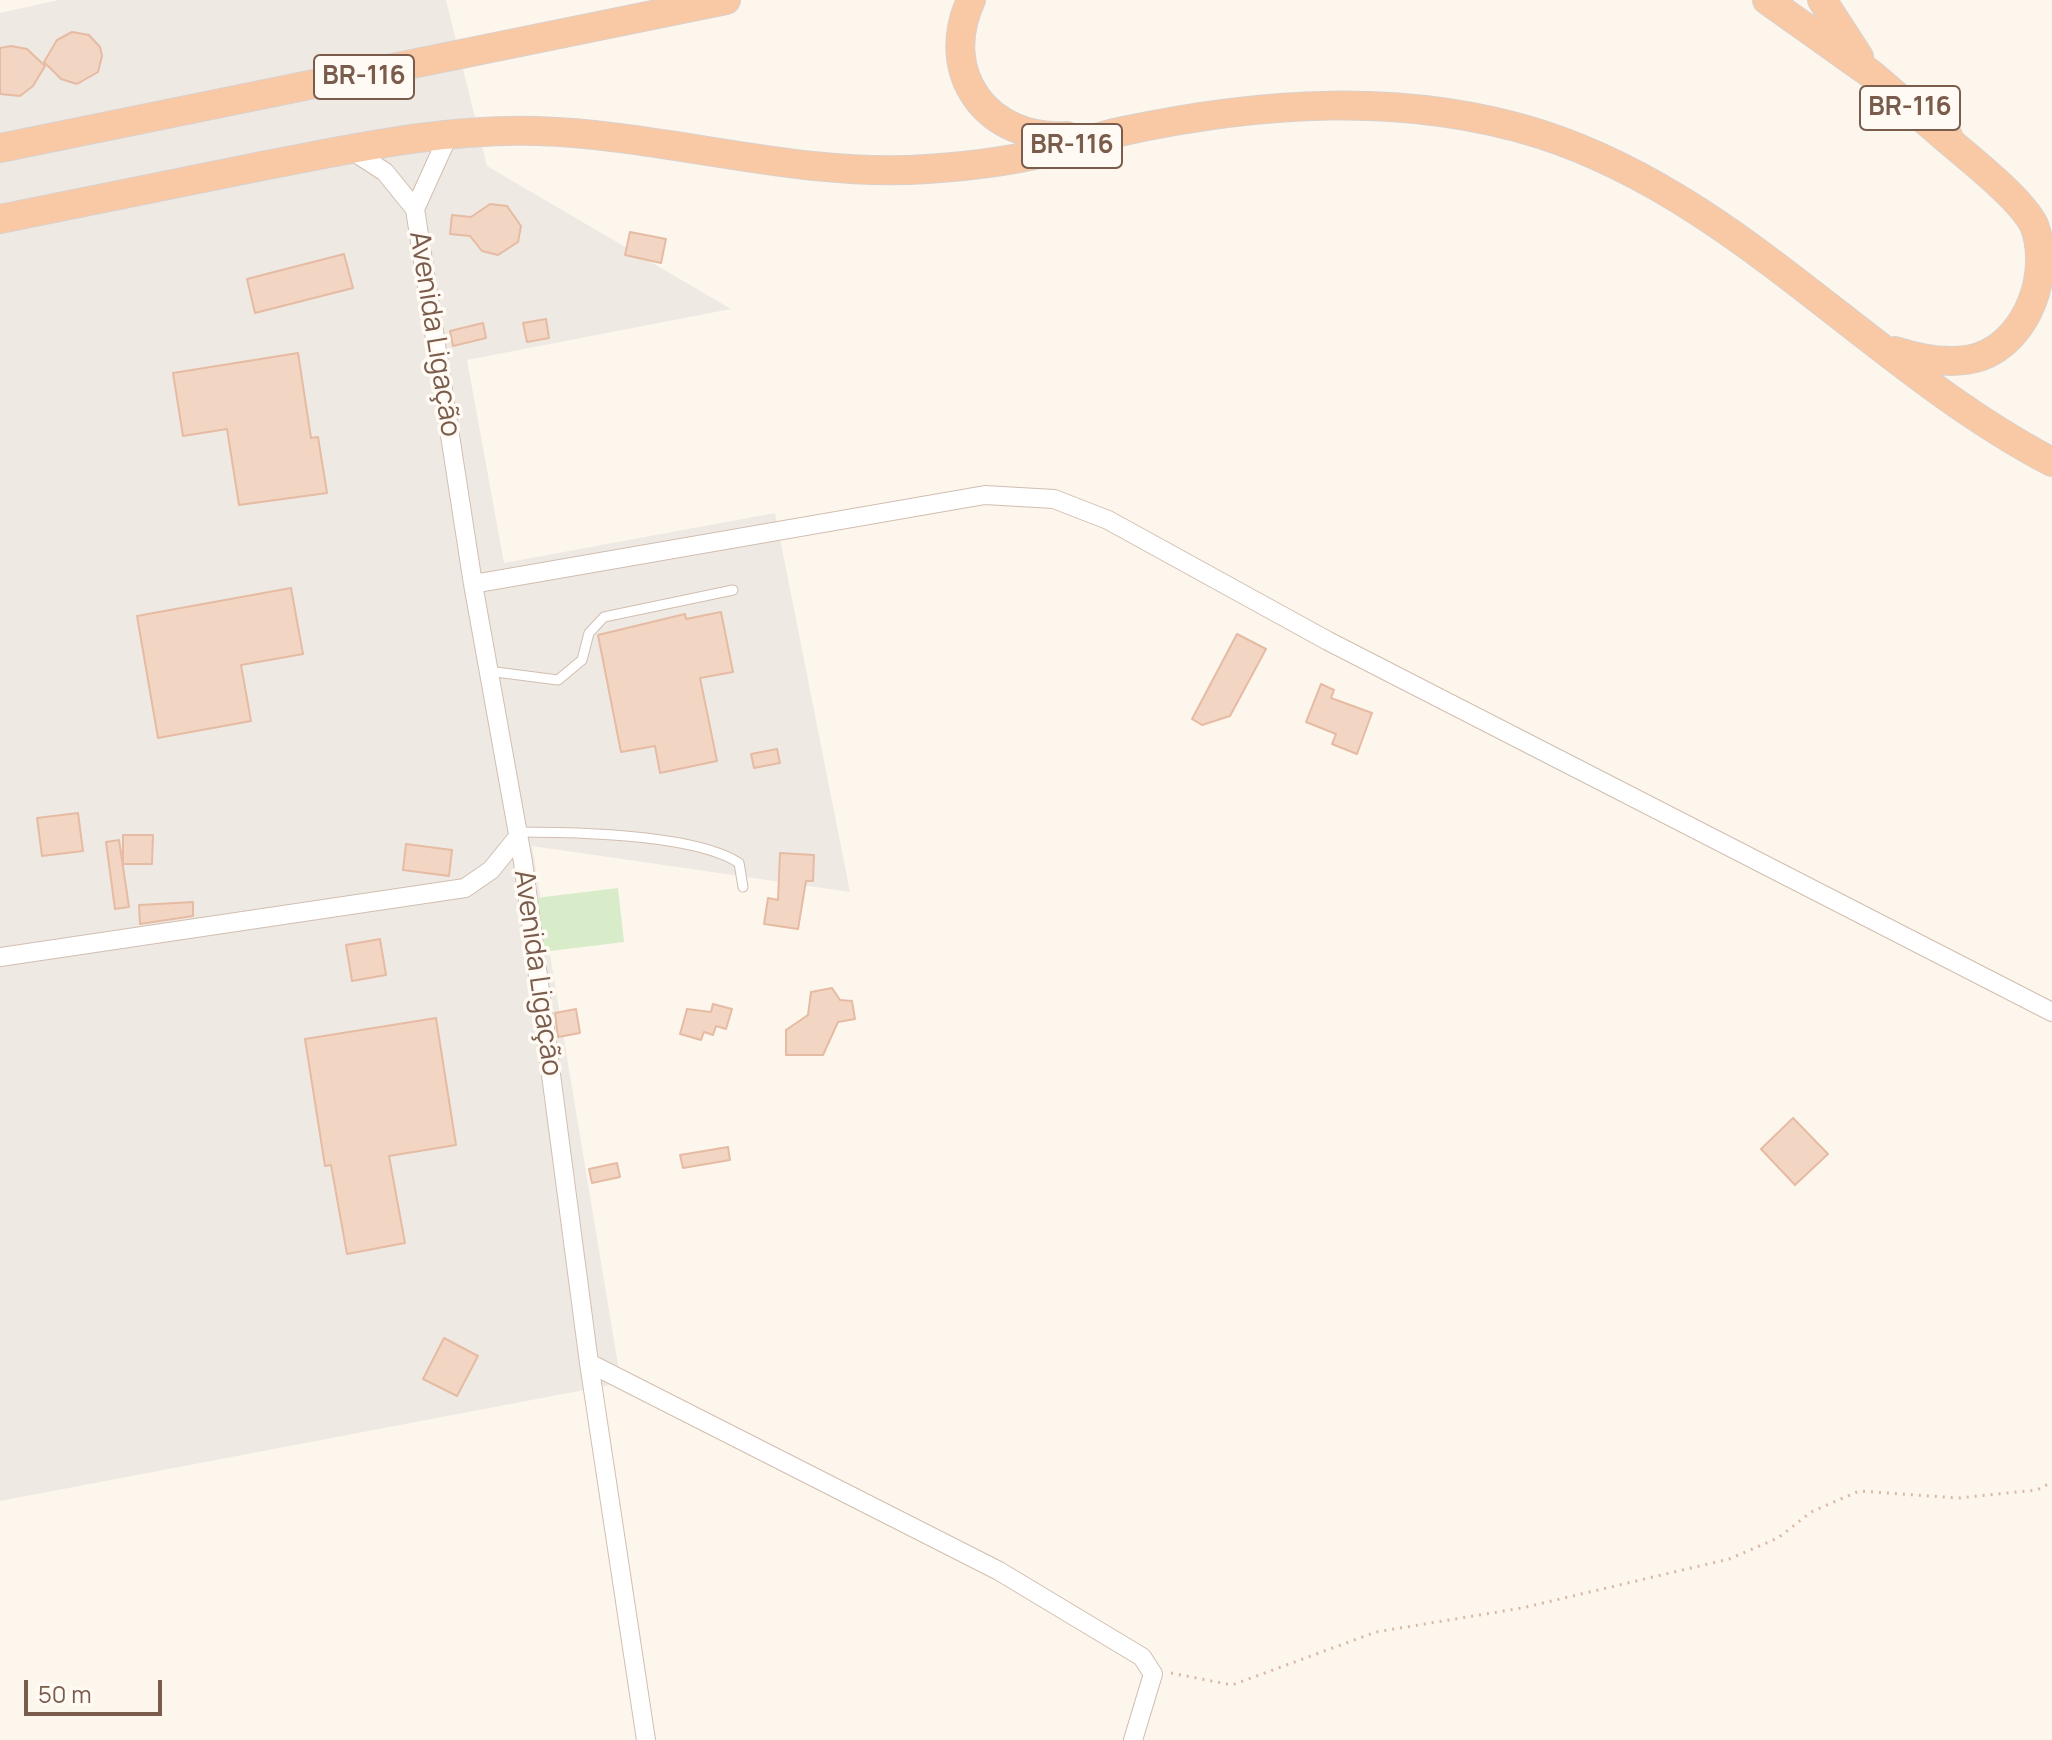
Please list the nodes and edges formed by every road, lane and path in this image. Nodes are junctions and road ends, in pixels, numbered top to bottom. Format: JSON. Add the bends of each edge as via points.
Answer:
{"nodes":[{"id":1,"x":726,"y":0,"type":"edge"},
{"id":2,"x":971,"y":0,"type":"edge"},
{"id":3,"x":1767,"y":0,"type":"edge"},
{"id":4,"x":1822,"y":0,"type":"edge"},
{"id":5,"x":1871,"y":74,"type":"junction"},
{"id":6,"x":1933,"y":127,"type":"junction"},
{"id":7,"x":1117,"y":132,"type":"junction"},
{"id":8,"x":449,"y":134,"type":"junction"},
{"id":9,"x":0,"y":148,"type":"edge"},
{"id":10,"x":351,"y":150,"type":"junction"},
{"id":11,"x":415,"y":209,"type":"junction"},
{"id":12,"x":0,"y":219,"type":"edge"},
{"id":13,"x":2052,"y":219,"type":"edge"},
{"id":14,"x":1879,"y":346,"type":"junction"},
{"id":15,"x":2052,"y":462,"type":"edge"},
{"id":16,"x":473,"y":584,"type":"junction"},
{"id":17,"x":733,"y":590,"type":"dead end"},
{"id":18,"x":488,"y":671,"type":"junction"},
{"id":19,"x":516,"y":835,"type":"junction"},
{"id":20,"x":743,"y":887,"type":"dead end"},
{"id":21,"x":0,"y":957,"type":"edge"},
{"id":22,"x":2052,"y":1012,"type":"edge"},
{"id":23,"x":589,"y":1363,"type":"junction"},
{"id":24,"x":2052,"y":1482,"type":"edge"},
{"id":25,"x":1152,"y":1684,"type":"junction"},
{"id":26,"x":646,"y":1740,"type":"edge"},
{"id":27,"x":1133,"y":1740,"type":"edge"}],
"edges":[{"from":1,"to":9,"type":"highway","number":"BR-116"},
{"from":2,"to":7,"type":"highway","via":[[960,27],[963,68],[979,102],[995,118],[1034,136]]},
{"from":3,"to":5,"type":"highway","number":"BR-116"},
{"from":4,"to":5,"type":"highway"},
{"from":5,"to":6,"type":"highway","number":"BR-116"},
{"from":6,"to":13,"type":"highway","number":"BR-116"},
{"from":6,"to":14,"type":"highway","via":[[2029,216],[2041,248],[2039,290],[2021,325],[1979,357],[1932,360]]},
{"from":7,"to":8,"type":"highway","number":"BR-116","via":[[999,162],[883,171],[794,166],[536,130]]},
{"from":7,"to":14,"type":"highway","number":"BR-116","via":[[1254,111],[1338,105],[1435,111],[1538,134],[1613,162],[1679,200],[1803,285]]},
{"from":8,"to":10,"type":"highway","number":"BR-116"},
{"from":8,"to":11,"type":"street","name":"Avenida Ligação"},
{"from":10,"to":11,"type":"street","name":"Avenida Ligação","via":[[385,172]]},
{"from":10,"to":12,"type":"highway","number":"BR-116"},
{"from":11,"to":16,"type":"street","name":"Avenida Ligação"},
{"from":14,"to":15,"type":"highway","number":"BR-116"},
{"from":16,"to":18,"type":"street","name":"Avenida Ligação"},
{"from":16,"to":22,"type":"street","via":[[954,500],[1009,494],[1054,499],[1108,520],[1328,641]]},
{"from":17,"to":18,"type":"lane","via":[[604,617],[589,633],[582,660],[558,680]]},
{"from":18,"to":19,"type":"street","name":"Avenida Ligação"},
{"from":19,"to":20,"type":"lane","via":[[622,837],[697,847],[739,863]]},
{"from":19,"to":21,"type":"street","via":[[491,870],[465,888]]},
{"from":19,"to":23,"type":"street","name":"Avenida Ligação"},
{"from":23,"to":25,"type":"street","via":[[999,1571],[1148,1661]]},
{"from":23,"to":26,"type":"street","name":"Avenida Ligação"},
{"from":24,"to":25,"type":"path","via":[[2037,1490],[1958,1498],[1859,1491],[1811,1512],[1778,1538],[1729,1559],[1522,1608],[1376,1632],[1232,1685],[1165,1672]]},
{"from":25,"to":27,"type":"street"}]}
